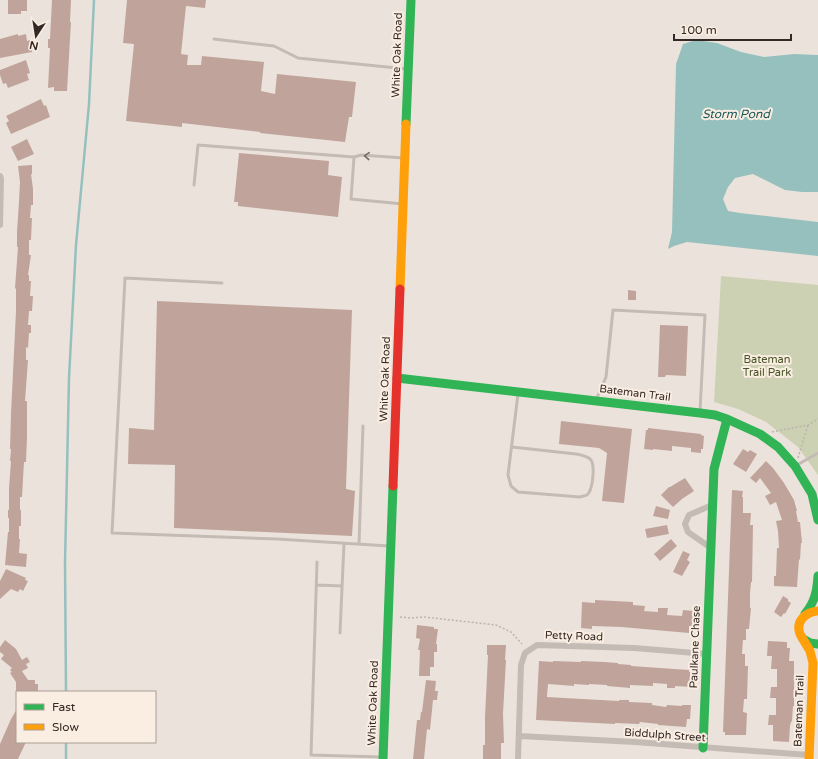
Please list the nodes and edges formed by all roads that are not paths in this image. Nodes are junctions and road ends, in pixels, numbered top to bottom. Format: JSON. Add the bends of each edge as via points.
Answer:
{"nodes":[{"id":1,"x":411,"y":0,"type":"edge"},
{"id":2,"x":214,"y":39,"type":"dead end"},
{"id":3,"x":409,"y":69,"type":"junction"},
{"id":4,"x":354,"y":157,"type":"junction"},
{"id":5,"x":406,"y":158,"type":"junction"},
{"id":6,"x":0,"y":176,"type":"edge"},
{"id":7,"x":194,"y":185,"type":"dead end"},
{"id":8,"x":404,"y":204,"type":"junction"},
{"id":9,"x":0,"y":225,"type":"edge"},
{"id":10,"x":222,"y":283,"type":"dead end"},
{"id":11,"x":397,"y":378,"type":"junction"},
{"id":12,"x":518,"y":392,"type":"junction"},
{"id":13,"x":596,"y":401,"type":"junction"},
{"id":14,"x":700,"y":413,"type":"junction"},
{"id":15,"x":727,"y":419,"type":"junction"},
{"id":16,"x":363,"y":426,"type":"dead end"},
{"id":17,"x":512,"y":447,"type":"junction"},
{"id":18,"x":818,"y":453,"type":"edge"},
{"id":19,"x":795,"y":466,"type":"junction"},
{"id":20,"x":712,"y":505,"type":"junction"},
{"id":21,"x":818,"y":520,"type":"edge"},
{"id":22,"x":344,"y":543,"type":"junction"},
{"id":23,"x":359,"y":544,"type":"junction"},
{"id":24,"x":391,"y":546,"type":"junction"},
{"id":25,"x":711,"y":548,"type":"junction"},
{"id":26,"x":318,"y":562,"type":"dead end"},
{"id":27,"x":818,"y":576,"type":"edge"},
{"id":28,"x":317,"y":585,"type":"junction"},
{"id":29,"x":342,"y":586,"type":"junction"},
{"id":30,"x":818,"y":594,"type":"edge"},
{"id":31,"x":818,"y":611,"type":"edge"},
{"id":32,"x":805,"y":614,"type":"junction"},
{"id":33,"x":340,"y":633,"type":"dead end"},
{"id":34,"x":803,"y":639,"type":"junction"},
{"id":35,"x":818,"y":644,"type":"edge"},
{"id":36,"x":818,"y":652,"type":"edge"},
{"id":37,"x":706,"y":654,"type":"junction"},
{"id":38,"x":813,"y":663,"type":"junction"},
{"id":39,"x":519,"y":736,"type":"junction"},
{"id":40,"x":703,"y":748,"type":"junction"},
{"id":41,"x":809,"y":757,"type":"edge"},
{"id":42,"x":383,"y":758,"type":"edge"},
{"id":43,"x":518,"y":759,"type":"edge"}],
"edges":[{"from":1,"to":3,"type":"street","name":"White Oak Road"},
{"from":2,"to":3,"type":"lane","via":[[274,46],[298,58]]},
{"from":3,"to":5,"type":"street","name":"White Oak Road"},
{"from":5,"to":4,"type":"lane","one_way":true,"via":[[361,155]]},
{"from":4,"to":7,"type":"lane","via":[[198,145]]},
{"from":4,"to":8,"type":"lane","via":[[351,199]]},
{"from":5,"to":8,"type":"street","name":"White Oak Road"},
{"from":6,"to":9,"type":"street"},
{"from":8,"to":11,"type":"street","name":"White Oak Road"},
{"from":10,"to":22,"type":"lane","via":[[125,278],[112,533]]},
{"from":11,"to":12,"type":"street","name":"Bateman Trail"},
{"from":11,"to":24,"type":"street","name":"White Oak Road"},
{"from":12,"to":13,"type":"street","name":"Bateman Trail"},
{"from":12,"to":17,"type":"lane"},
{"from":13,"to":14,"type":"street","name":"Bateman Trail"},
{"from":13,"to":14,"type":"lane","via":[[606,377],[613,310],[704,315]]},
{"from":14,"to":15,"type":"street","name":"Bateman Trail"},
{"from":15,"to":19,"type":"street","name":"Bateman Trail","via":[[760,434],[778,447]]},
{"from":15,"to":20,"type":"street","name":"Paulkane Chase","via":[[714,469]]},
{"from":16,"to":23,"type":"lane"},
{"from":17,"to":17,"type":"lane","via":[[508,475],[511,486],[518,492],[580,497],[591,489],[593,466],[590,459],[576,454]]},
{"from":18,"to":19,"type":"lane"},
{"from":19,"to":21,"type":"street","name":"Bateman Trail","via":[[812,494]]},
{"from":20,"to":25,"type":"street","name":"Paulkane Chase"},
{"from":20,"to":25,"type":"street","via":[[688,515],[685,524],[688,532]]},
{"from":22,"to":23,"type":"lane"},
{"from":22,"to":29,"type":"lane"},
{"from":23,"to":24,"type":"lane"},
{"from":24,"to":42,"type":"street","name":"White Oak Road"},
{"from":25,"to":37,"type":"street","name":"Paulkane Chase"},
{"from":26,"to":28,"type":"lane"},
{"from":27,"to":30,"type":"street"},
{"from":28,"to":29,"type":"lane"},
{"from":28,"to":42,"type":"lane","via":[[311,754]]},
{"from":29,"to":33,"type":"lane"},
{"from":30,"to":32,"type":"street"},
{"from":31,"to":32,"type":"street"},
{"from":32,"to":34,"type":"street","name":"Bateman Trail","via":[[799,623]]},
{"from":34,"to":35,"type":"street"},
{"from":34,"to":38,"type":"street","name":"Bateman Trail"},
{"from":36,"to":38,"type":"street","name":"Bateman Trail"},
{"from":37,"to":39,"type":"street","name":"Petty Road","via":[[634,648],[537,645],[525,653],[521,665]]},
{"from":37,"to":40,"type":"street","name":"Paulkane Chase"},
{"from":38,"to":41,"type":"street","name":"Bateman Trail"},
{"from":39,"to":40,"type":"street","name":"Biddulph Street"},
{"from":39,"to":43,"type":"street","name":"Petty Road"},
{"from":40,"to":41,"type":"street","name":"Biddulph Street"}]}
